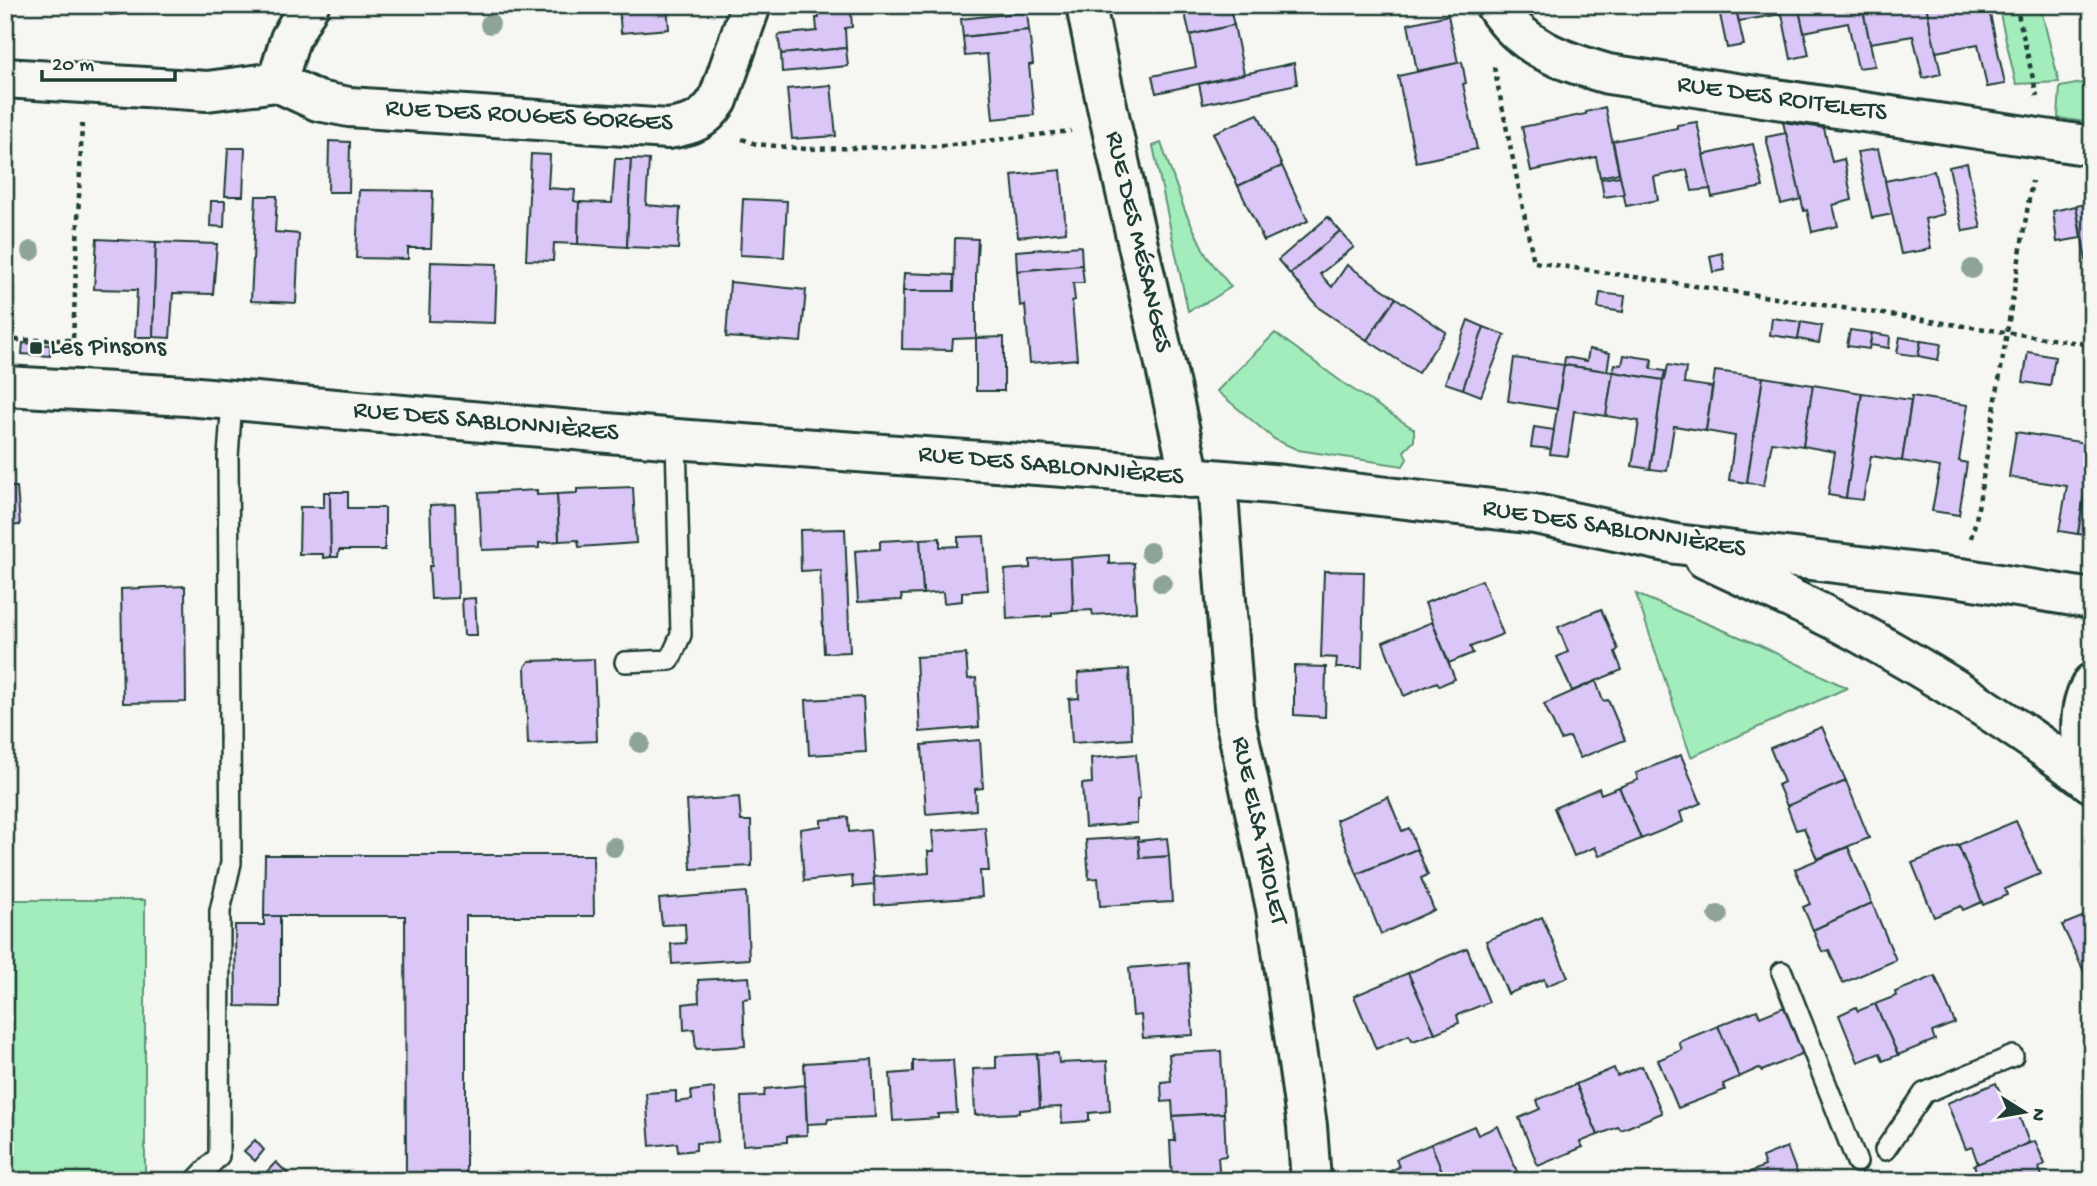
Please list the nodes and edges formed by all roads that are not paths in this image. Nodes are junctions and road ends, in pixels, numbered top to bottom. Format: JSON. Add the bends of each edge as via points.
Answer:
{"nodes":[{"id":1,"x":309,"y":5,"type":"edge"},
{"id":2,"x":751,"y":5,"type":"edge"},
{"id":3,"x":1086,"y":5,"type":"edge"},
{"id":4,"x":1495,"y":5,"type":"edge"},
{"id":5,"x":5,"y":78,"type":"edge"},
{"id":6,"x":277,"y":82,"type":"junction"},
{"id":7,"x":2092,"y":146,"type":"edge"},
{"id":8,"x":5,"y":386,"type":"edge"},
{"id":9,"x":232,"y":400,"type":"junction"},
{"id":10,"x":676,"y":439,"type":"junction"},
{"id":11,"x":1204,"y":479,"type":"junction"},
{"id":12,"x":1676,"y":544,"type":"junction"},
{"id":13,"x":2092,"y":598,"type":"edge"},
{"id":14,"x":625,"y":662,"type":"dead end"},
{"id":15,"x":2092,"y":683,"type":"edge"},
{"id":16,"x":2091,"y":783,"type":"edge"},
{"id":17,"x":1782,"y":972,"type":"dead end"},
{"id":18,"x":2013,"y":1056,"type":"dead end"},
{"id":19,"x":1885,"y":1150,"type":"dead end"},
{"id":20,"x":1857,"y":1162,"type":"dead end"},
{"id":21,"x":195,"y":1181,"type":"edge"},
{"id":22,"x":1311,"y":1181,"type":"edge"}],
"edges":[{"from":1,"to":6,"type":"street","via":[[290,39]]},
{"from":2,"to":6,"type":"street","name":"RUE DES ROUGES GORGES","via":[[718,100],[701,120],[684,127],[349,107],[318,101]]},
{"from":3,"to":11,"type":"street","name":"RUE DES MÉSANGES","via":[[1172,391]]},
{"from":4,"to":7,"type":"street","name":"RUE DES ROITELETS","via":[[1524,40],[1567,63],[1608,74]]},
{"from":5,"to":6,"type":"street","via":[[207,91]]},
{"from":8,"to":9,"type":"street","name":"RUE DES SABLONNIÈRES"},
{"from":9,"to":10,"type":"street","name":"RUE DES SABLONNIÈRES"},
{"from":9,"to":21,"type":"lane","via":[[228,457],[231,863],[220,911],[219,1156]]},
{"from":10,"to":11,"type":"street","name":"RUE DES SABLONNIÈRES"},
{"from":10,"to":14,"type":"lane","via":[[681,635],[670,660]]},
{"from":11,"to":12,"type":"street","name":"RUE DES SABLONNIÈRES","via":[[1535,514]]},
{"from":11,"to":22,"type":"street","name":"RUE ELSA TRIOLET","via":[[1235,719],[1276,908]]},
{"from":12,"to":13,"type":"street","name":"RUE DES SABLONNIÈRES"},
{"from":12,"to":16,"type":"street","via":[[1861,634],[1935,676]]},
{"from":15,"to":16,"type":"street","via":[[2080,722]]},
{"from":17,"to":20,"type":"lane"},
{"from":18,"to":19,"type":"lane","via":[[1924,1093]]}]}
